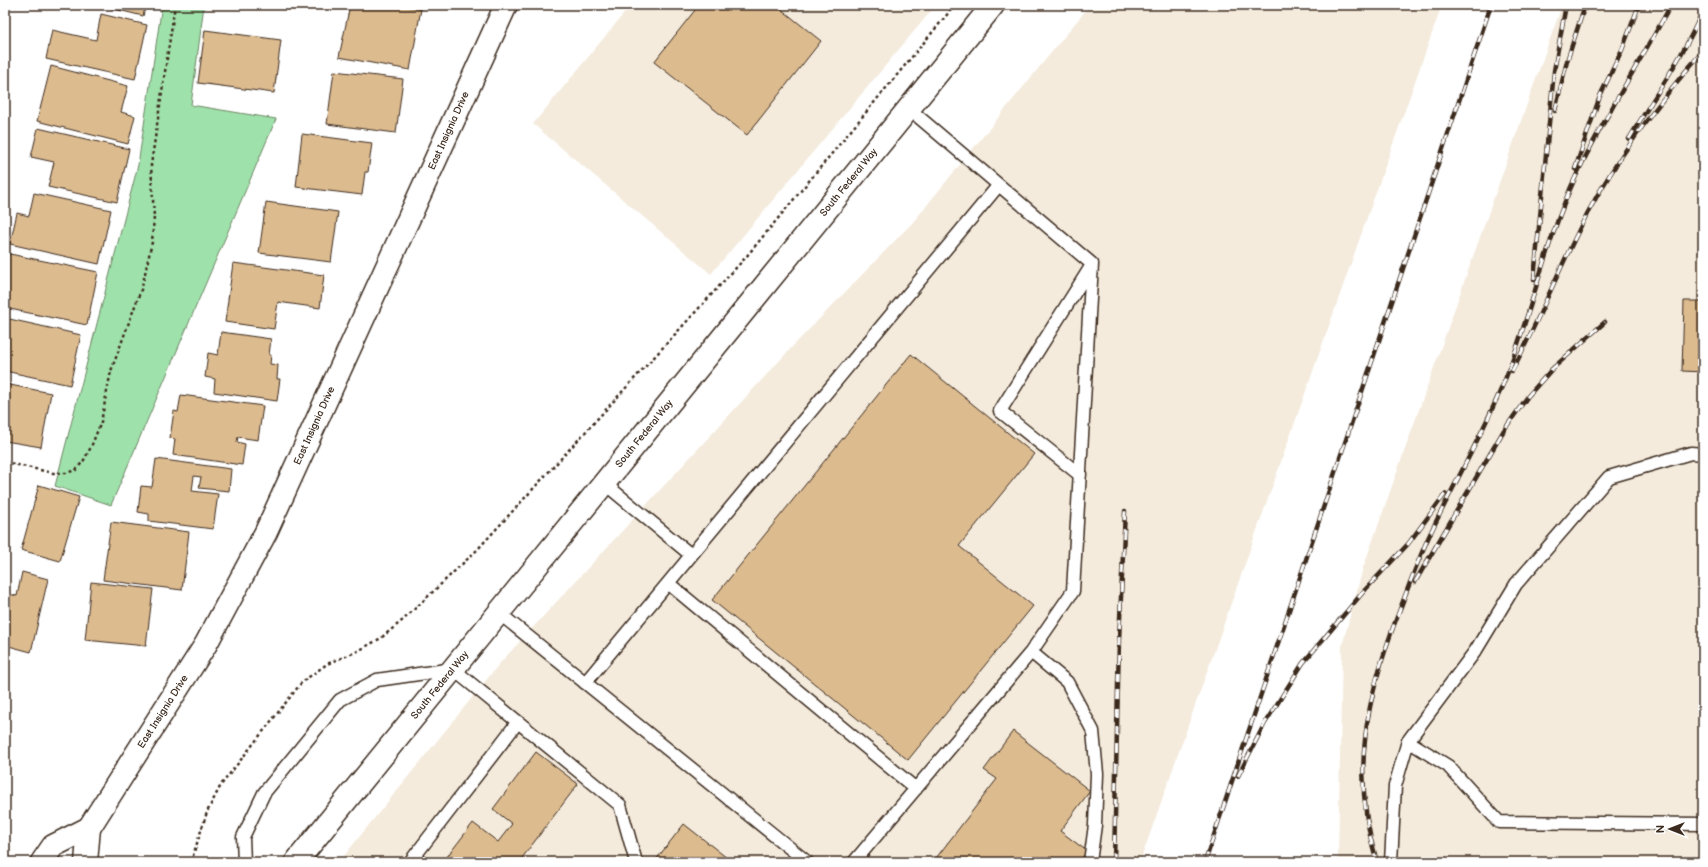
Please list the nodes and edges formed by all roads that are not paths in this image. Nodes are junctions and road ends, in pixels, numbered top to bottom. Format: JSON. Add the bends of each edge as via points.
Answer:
{"nodes":[{"id":1,"x":506,"y":5,"type":"edge"},
{"id":2,"x":993,"y":5,"type":"edge"},
{"id":3,"x":908,"y":108,"type":"junction"},
{"id":4,"x":998,"y":186,"type":"junction"},
{"id":5,"x":1092,"y":264,"type":"junction"},
{"id":6,"x":1703,"y":454,"type":"edge"},
{"id":7,"x":1080,"y":475,"type":"junction"},
{"id":8,"x":604,"y":484,"type":"junction"},
{"id":9,"x":691,"y":555,"type":"junction"},
{"id":10,"x":668,"y":583,"type":"junction"},
{"id":11,"x":499,"y":613,"type":"junction"},
{"id":12,"x":1032,"y":652,"type":"junction"},
{"id":13,"x":453,"y":669,"type":"junction"},
{"id":14,"x":585,"y":683,"type":"junction"},
{"id":15,"x":517,"y":723,"type":"junction"},
{"id":16,"x":1408,"y":741,"type":"junction"},
{"id":17,"x":916,"y":789,"type":"junction"},
{"id":18,"x":1703,"y":824,"type":"edge"},
{"id":19,"x":89,"y":828,"type":"junction"},
{"id":20,"x":800,"y":860,"type":"edge"},
{"id":21,"x":42,"y":862,"type":"edge"},
{"id":22,"x":86,"y":862,"type":"edge"},
{"id":23,"x":244,"y":862,"type":"edge"},
{"id":24,"x":298,"y":862,"type":"edge"},
{"id":25,"x":410,"y":862,"type":"edge"},
{"id":26,"x":636,"y":862,"type":"edge"},
{"id":27,"x":854,"y":862,"type":"edge"},
{"id":28,"x":1090,"y":862,"type":"edge"},
{"id":29,"x":1392,"y":862,"type":"edge"}],
"edges":[{"from":1,"to":19,"type":"main road","name":"East Insignia Drive","via":[[266,532],[206,644]]},
{"from":2,"to":3,"type":"main road","name":"South Federal Way"},
{"from":3,"to":4,"type":"lane"},
{"from":3,"to":8,"type":"main road","name":"South Federal Way"},
{"from":4,"to":5,"type":"lane"},
{"from":4,"to":9,"type":"lane"},
{"from":5,"to":7,"type":"lane"},
{"from":5,"to":7,"type":"lane","via":[[1000,411]]},
{"from":6,"to":16,"type":"lane","via":[[1691,454],[1609,477],[1516,584],[1476,650]]},
{"from":7,"to":12,"type":"lane","via":[[1073,591]]},
{"from":8,"to":9,"type":"lane"},
{"from":8,"to":11,"type":"main road","name":"South Federal Way"},
{"from":9,"to":10,"type":"lane"},
{"from":10,"to":14,"type":"lane"},
{"from":10,"to":17,"type":"lane"},
{"from":11,"to":13,"type":"main road","name":"South Federal Way"},
{"from":11,"to":14,"type":"lane"},
{"from":12,"to":17,"type":"lane"},
{"from":12,"to":28,"type":"lane","via":[[1067,682],[1093,731],[1097,774],[1095,825]]},
{"from":13,"to":15,"type":"lane"},
{"from":13,"to":23,"type":"lane","via":[[377,680],[340,700],[264,793],[243,837]]},
{"from":13,"to":24,"type":"main road","name":"South Federal Way"},
{"from":14,"to":20,"type":"lane"},
{"from":15,"to":25,"type":"lane"},
{"from":15,"to":26,"type":"lane","via":[[620,805]]},
{"from":16,"to":18,"type":"lane","via":[[1448,766],[1499,822]]},
{"from":16,"to":29,"type":"lane","via":[[1395,786]]},
{"from":17,"to":27,"type":"lane"},
{"from":19,"to":21,"type":"main road","via":[[53,846]]},
{"from":19,"to":22,"type":"main road","name":"East Insignia Drive"}]}
